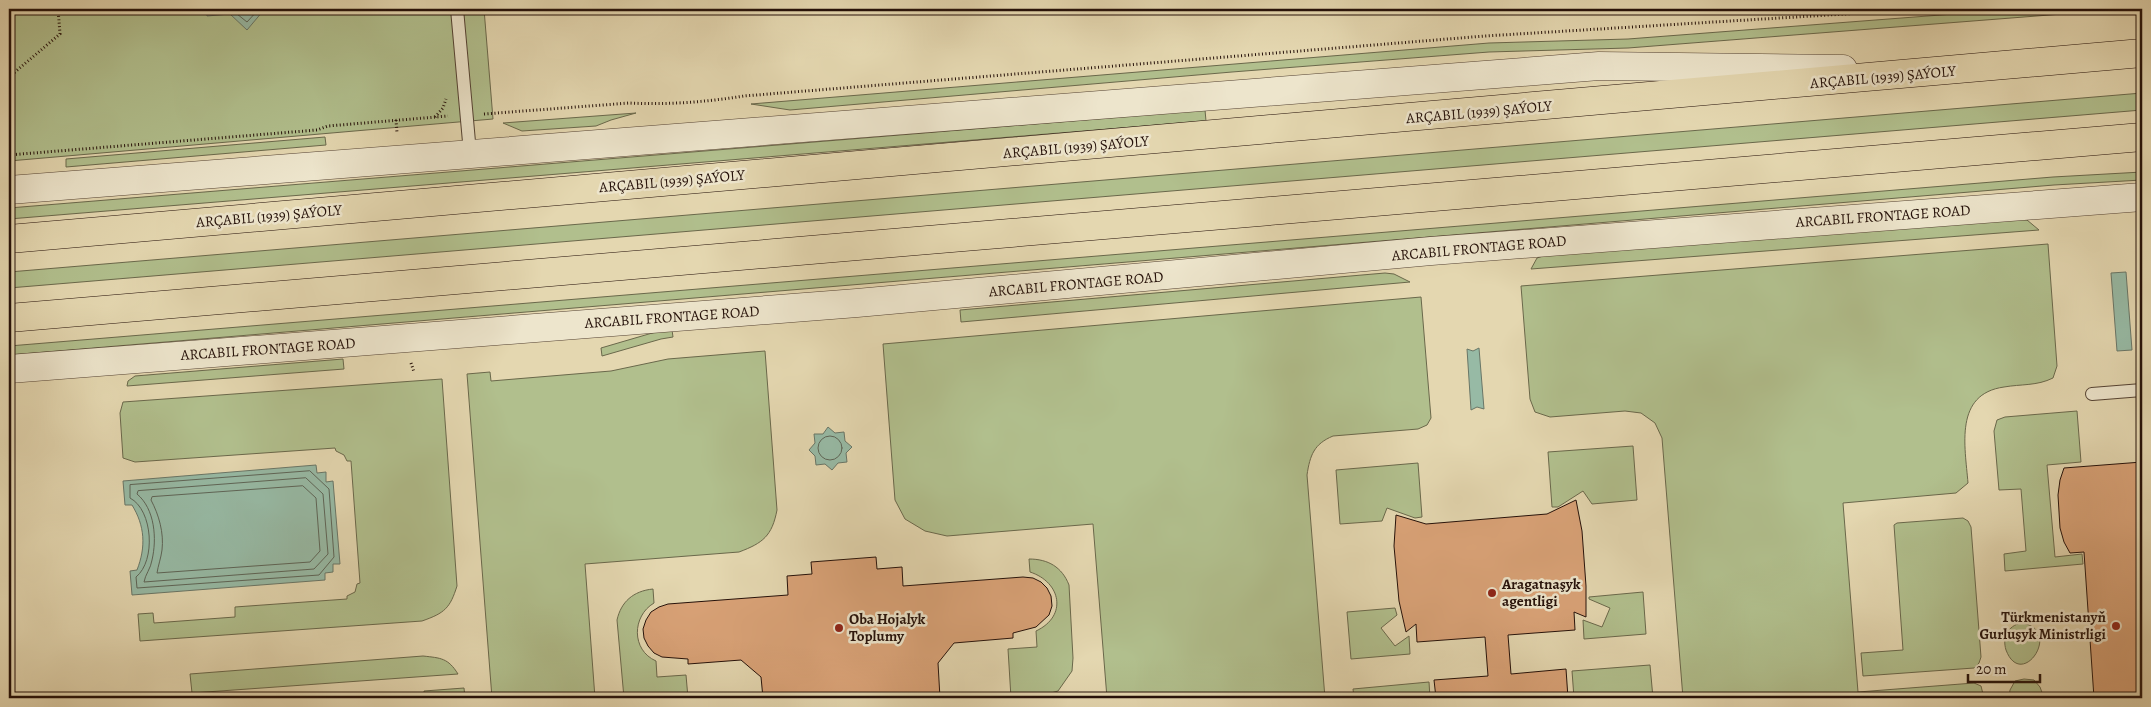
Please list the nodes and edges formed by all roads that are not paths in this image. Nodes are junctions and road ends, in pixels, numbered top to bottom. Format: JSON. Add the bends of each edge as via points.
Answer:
{"nodes":[{"id":1,"x":457,"y":9,"type":"edge"},
{"id":2,"x":2142,"y":53,"type":"edge"},
{"id":3,"x":1954,"y":70,"type":"junction"},
{"id":4,"x":2142,"y":137,"type":"edge"},
{"id":5,"x":470,"y":153,"type":"junction"},
{"id":6,"x":9,"y":190,"type":"edge"},
{"id":7,"x":2142,"y":197,"type":"edge"},
{"id":8,"x":9,"y":239,"type":"edge"},
{"id":9,"x":9,"y":318,"type":"edge"},
{"id":10,"x":9,"y":369,"type":"edge"},
{"id":11,"x":2142,"y":390,"type":"edge"},
{"id":12,"x":2092,"y":394,"type":"dead end"}],
"edges":[{"from":1,"to":5,"type":"lane"},
{"from":2,"to":3,"type":"main road","name":"ARÇABIL (1939) ŞAÝOLY"},
{"from":3,"to":5,"type":"street","via":[[1599,66]]},
{"from":3,"to":8,"type":"main road","name":"ARÇABIL (1939) ŞAÝOLY"},
{"from":4,"to":9,"type":"main road"},
{"from":5,"to":6,"type":"street"},
{"from":7,"to":10,"type":"street","name":"ARCABIL FRONTAGE ROAD","via":[[1440,250],[857,303]]},
{"from":11,"to":12,"type":"lane"}]}
